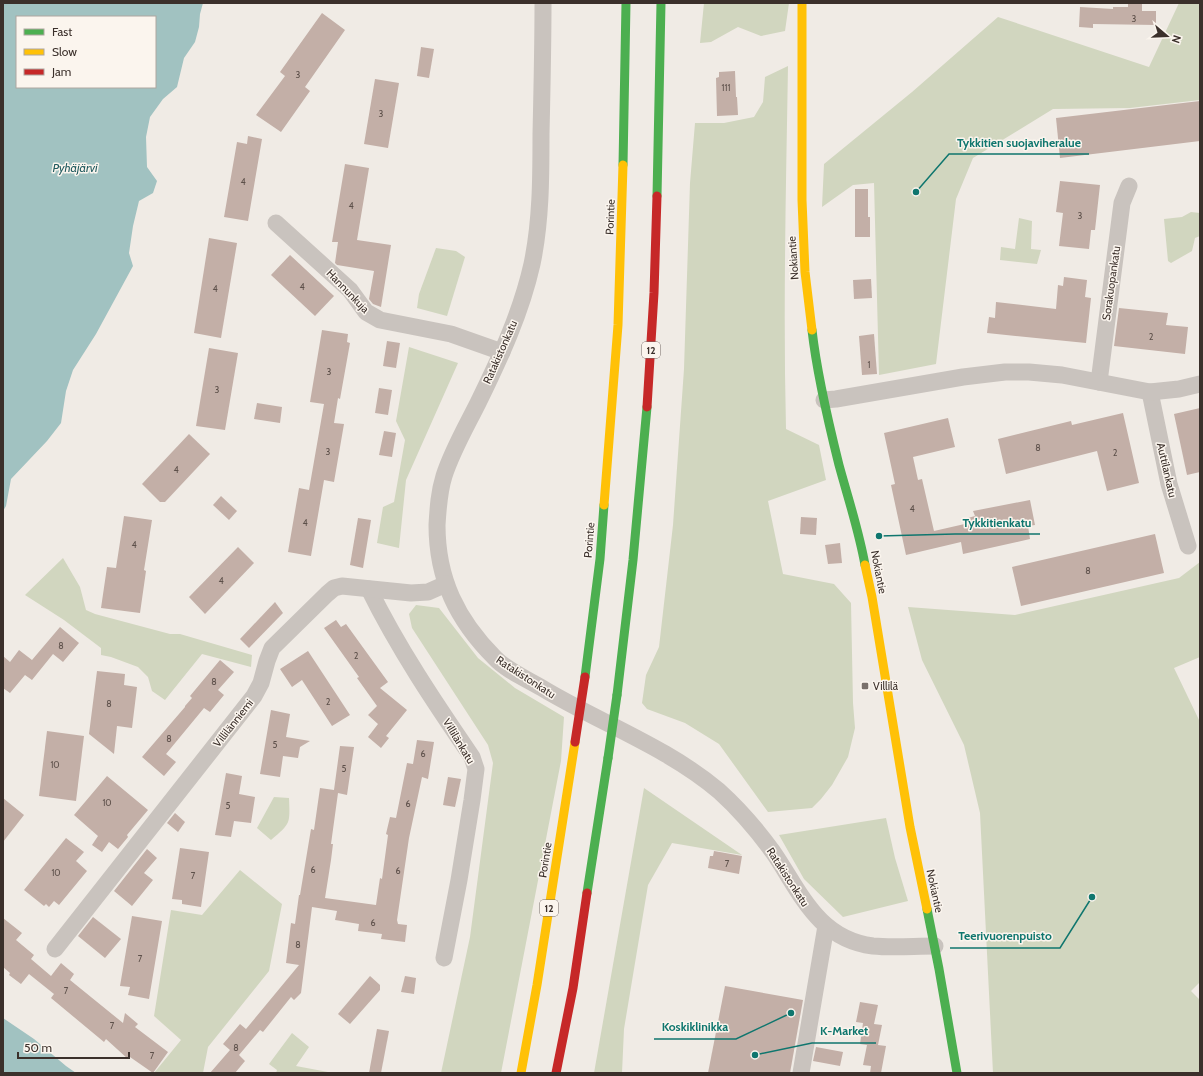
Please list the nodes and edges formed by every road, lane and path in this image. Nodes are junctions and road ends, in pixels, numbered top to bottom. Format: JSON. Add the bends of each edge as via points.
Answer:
{"nodes":[{"id":1,"x":544,"y":3,"type":"edge"},
{"id":2,"x":626,"y":3,"type":"edge"},
{"id":3,"x":661,"y":3,"type":"edge"},
{"id":4,"x":802,"y":3,"type":"edge"},
{"id":5,"x":1129,"y":186,"type":"dead end"},
{"id":6,"x":276,"y":224,"type":"dead end"},
{"id":7,"x":502,"y":352,"type":"junction"},
{"id":8,"x":1099,"y":382,"type":"junction"},
{"id":9,"x":1200,"y":384,"type":"edge"},
{"id":10,"x":1150,"y":392,"type":"junction"},
{"id":11,"x":824,"y":400,"type":"junction"},
{"id":12,"x":1188,"y":546,"type":"dead end"},
{"id":13,"x":446,"y":584,"type":"junction"},
{"id":14,"x":369,"y":589,"type":"junction"},
{"id":15,"x":826,"y":926,"type":"junction"},
{"id":16,"x":935,"y":946,"type":"junction"},
{"id":17,"x":55,"y":949,"type":"dead end"},
{"id":18,"x":444,"y":958,"type":"dead end"},
{"id":19,"x":521,"y":1073,"type":"edge"},
{"id":20,"x":556,"y":1073,"type":"edge"},
{"id":21,"x":801,"y":1073,"type":"edge"},
{"id":22,"x":957,"y":1073,"type":"edge"}],
"edges":[{"from":1,"to":7,"type":"street","name":"Ratakistonkatu","via":[[540,201],[537,231],[532,264],[522,299]]},
{"from":2,"to":19,"type":"main road","name":"Porintie","number":"12","bridge":true,"via":[[618,325],[600,559],[585,677]]},
{"from":3,"to":20,"type":"main road","number":"12","bridge":true,"via":[[658,190],[652,333],[633,566],[618,695],[573,988]]},
{"from":4,"to":11,"type":"main road","name":"Nokiantie","via":[[802,200],[805,272],[813,342]]},
{"from":5,"to":8,"type":"street","name":"Sorakuopankatu","via":[[1122,203]]},
{"from":6,"to":7,"type":"street","name":"Hannunkuja","via":[[350,290],[366,312],[380,320],[451,334]]},
{"from":7,"to":13,"type":"street","name":"Ratakistonkatu","via":[[456,446],[438,501],[438,552]]},
{"from":8,"to":10,"type":"street"},
{"from":8,"to":11,"type":"street","via":[[1062,375],[1004,372]]},
{"from":9,"to":10,"type":"street"},
{"from":10,"to":12,"type":"street","name":"Auttilankatu","via":[[1169,484]]},
{"from":11,"to":16,"type":"main road","name":"Nokiantie","via":[[860,538],[910,827]]},
{"from":13,"to":14,"type":"street","name":"Villilänniemi","via":[[428,592]]},
{"from":13,"to":15,"type":"street","name":"Ratakistonkatu","via":[[458,613],[498,662],[571,706],[687,767],[718,790],[758,832],[809,909]]},
{"from":14,"to":17,"type":"street","name":"Villilänniemi","via":[[353,586],[334,588],[272,648],[261,684],[254,696]]},
{"from":14,"to":18,"type":"street","name":"Villilänkatu","via":[[416,671],[472,757],[476,769]]},
{"from":15,"to":16,"type":"street","name":"Ratakistonkatu","via":[[847,939],[871,946]]},
{"from":15,"to":21,"type":"street"},
{"from":16,"to":22,"type":"main road","name":"Nokiantie"}]}
